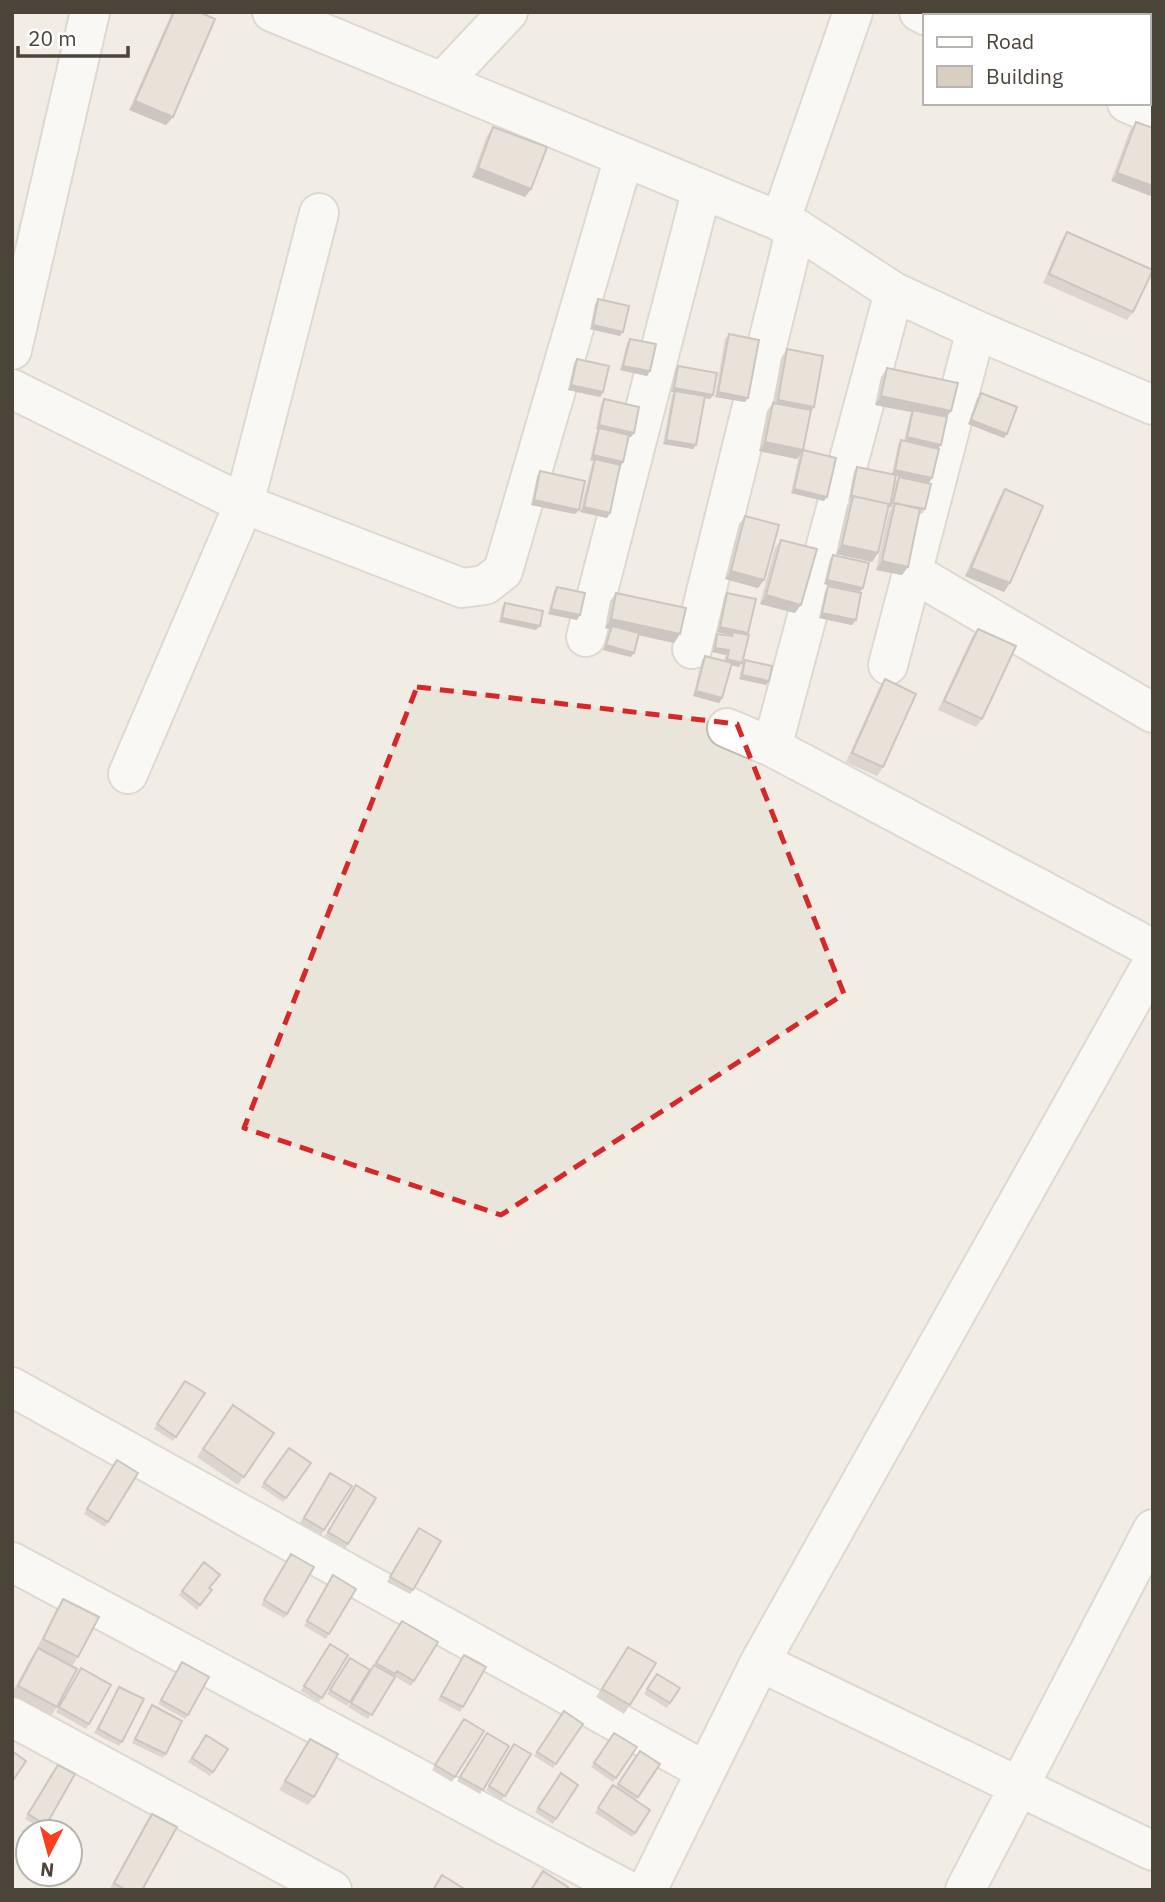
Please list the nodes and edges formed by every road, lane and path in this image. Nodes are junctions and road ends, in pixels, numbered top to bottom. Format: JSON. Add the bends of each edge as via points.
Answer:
{"nodes":[{"id":1,"x":90,"y":12,"type":"edge"},
{"id":2,"x":272,"y":12,"type":"edge"},
{"id":3,"x":508,"y":12,"type":"edge"},
{"id":4,"x":853,"y":12,"type":"edge"},
{"id":5,"x":443,"y":82,"type":"junction"},
{"id":6,"x":1133,"y":105,"type":"edge"},
{"id":7,"x":1153,"y":114,"type":"edge"},
{"id":8,"x":624,"y":157,"type":"junction"},
{"id":9,"x":702,"y":190,"type":"junction"},
{"id":10,"x":319,"y":213,"type":"dead end"},
{"id":11,"x":788,"y":225,"type":"junction"},
{"id":12,"x":894,"y":292,"type":"junction"},
{"id":13,"x":976,"y":330,"type":"junction"},
{"id":14,"x":12,"y":350,"type":"edge"},
{"id":15,"x":12,"y":389,"type":"edge"},
{"id":16,"x":1153,"y":405,"type":"edge"},
{"id":17,"x":244,"y":504,"type":"junction"},
{"id":18,"x":912,"y":572,"type":"junction"},
{"id":19,"x":586,"y":638,"type":"dead end"},
{"id":20,"x":692,"y":649,"type":"dead end"},
{"id":21,"x":888,"y":665,"type":"dead end"},
{"id":22,"x":1153,"y":713,"type":"edge"},
{"id":23,"x":727,"y":728,"type":"dead end"},
{"id":24,"x":772,"y":747,"type":"junction"},
{"id":25,"x":128,"y":774,"type":"dead end"},
{"id":26,"x":1153,"y":949,"type":"edge"},
{"id":27,"x":1153,"y":962,"type":"edge"},
{"id":28,"x":12,"y":1387,"type":"edge"},
{"id":29,"x":1153,"y":1529,"type":"edge"},
{"id":30,"x":12,"y":1562,"type":"edge"},
{"id":31,"x":760,"y":1662,"type":"junction"},
{"id":32,"x":12,"y":1717,"type":"edge"},
{"id":33,"x":705,"y":1771,"type":"junction"},
{"id":34,"x":1019,"y":1787,"type":"junction"},
{"id":35,"x":1153,"y":1851,"type":"edge"},
{"id":36,"x":332,"y":1890,"type":"edge"},
{"id":37,"x":627,"y":1890,"type":"edge"},
{"id":38,"x":647,"y":1890,"type":"edge"},
{"id":39,"x":965,"y":1890,"type":"edge"}],
"edges":[{"from":1,"to":14,"type":"street"},
{"from":2,"to":5,"type":"street"},
{"from":3,"to":5,"type":"street"},
{"from":4,"to":11,"type":"street"},
{"from":5,"to":8,"type":"street"},
{"from":6,"to":7,"type":"street"},
{"from":8,"to":9,"type":"street"},
{"from":8,"to":17,"type":"street","via":[[503,571],[485,585],[462,588]]},
{"from":9,"to":11,"type":"street"},
{"from":9,"to":19,"type":"street"},
{"from":10,"to":17,"type":"street"},
{"from":11,"to":12,"type":"street"},
{"from":11,"to":20,"type":"street"},
{"from":12,"to":13,"type":"street"},
{"from":12,"to":24,"type":"street"},
{"from":13,"to":16,"type":"street"},
{"from":13,"to":18,"type":"street"},
{"from":15,"to":17,"type":"street"},
{"from":17,"to":25,"type":"street"},
{"from":18,"to":21,"type":"street"},
{"from":18,"to":22,"type":"street"},
{"from":23,"to":24,"type":"street"},
{"from":24,"to":26,"type":"street"},
{"from":27,"to":31,"type":"street"},
{"from":28,"to":33,"type":"street"},
{"from":29,"to":34,"type":"street"},
{"from":30,"to":37,"type":"street"},
{"from":31,"to":33,"type":"street"},
{"from":31,"to":34,"type":"street"},
{"from":32,"to":36,"type":"street"},
{"from":33,"to":38,"type":"street"},
{"from":34,"to":35,"type":"street"},
{"from":34,"to":39,"type":"street"}]}
